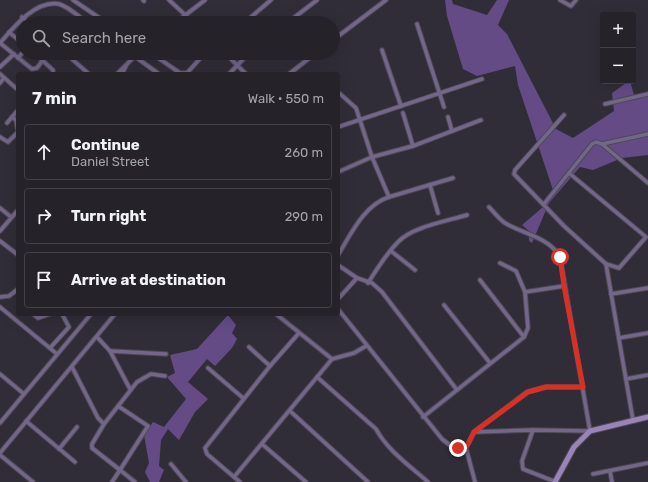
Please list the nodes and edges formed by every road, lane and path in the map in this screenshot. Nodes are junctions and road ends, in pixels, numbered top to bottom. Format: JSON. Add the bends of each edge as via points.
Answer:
{"nodes":[{"id":1,"x":74,"y":0,"type":"edge"},
{"id":2,"x":169,"y":0,"type":"edge"},
{"id":3,"x":205,"y":0,"type":"edge"},
{"id":4,"x":271,"y":0,"type":"edge"},
{"id":5,"x":317,"y":0,"type":"edge"},
{"id":6,"x":386,"y":0,"type":"edge"},
{"id":7,"x":560,"y":0,"type":"edge"},
{"id":8,"x":576,"y":0,"type":"edge"},
{"id":9,"x":52,"y":1,"type":"edge"},
{"id":10,"x":187,"y":15,"type":"joint"},
{"id":11,"x":23,"y":16,"type":"edge"},
{"id":12,"x":77,"y":16,"type":"edge"},
{"id":13,"x":97,"y":16,"type":"edge"},
{"id":14,"x":252,"y":16,"type":"edge"},
{"id":15,"x":295,"y":16,"type":"edge"},
{"id":16,"x":16,"y":24,"type":"edge"},
{"id":17,"x":417,"y":24,"type":"dead end"},
{"id":18,"x":9,"y":32,"type":"junction"},
{"id":19,"x":340,"y":35,"type":"edge"},
{"id":20,"x":16,"y":38,"type":"edge"},
{"id":21,"x":0,"y":43,"type":"edge"},
{"id":22,"x":382,"y":50,"type":"dead end"},
{"id":23,"x":14,"y":54,"type":"joint"},
{"id":24,"x":20,"y":60,"type":"edge"},
{"id":25,"x":42,"y":60,"type":"joint"},
{"id":26,"x":73,"y":60,"type":"edge"},
{"id":27,"x":132,"y":60,"type":"edge"},
{"id":28,"x":140,"y":60,"type":"edge"},
{"id":29,"x":161,"y":60,"type":"edge"},
{"id":30,"x":199,"y":60,"type":"edge"},
{"id":31,"x":232,"y":60,"type":"edge"},
{"id":32,"x":242,"y":60,"type":"edge"},
{"id":33,"x":307,"y":60,"type":"edge"},
{"id":34,"x":128,"y":64,"type":"junction"},
{"id":35,"x":237,"y":65,"type":"junction"},
{"id":36,"x":0,"y":67,"type":"edge"},
{"id":37,"x":34,"y":69,"type":"junction"},
{"id":38,"x":36,"y":72,"type":"edge"},
{"id":39,"x":52,"y":72,"type":"edge"},
{"id":40,"x":87,"y":72,"type":"edge"},
{"id":41,"x":119,"y":72,"type":"edge"},
{"id":42,"x":123,"y":72,"type":"edge"},
{"id":43,"x":156,"y":72,"type":"edge"},
{"id":44,"x":179,"y":72,"type":"edge"},
{"id":45,"x":188,"y":72,"type":"edge"},
{"id":46,"x":231,"y":72,"type":"edge"},
{"id":47,"x":244,"y":72,"type":"edge"},
{"id":48,"x":292,"y":72,"type":"edge"},
{"id":49,"x":0,"y":74,"type":"edge"},
{"id":50,"x":4,"y":78,"type":"junction"},
{"id":51,"x":482,"y":79,"type":"dead end"},
{"id":52,"x":0,"y":83,"type":"edge"},
{"id":53,"x":16,"y":88,"type":"edge"},
{"id":54,"x":440,"y":93,"type":"junction"},
{"id":55,"x":340,"y":94,"type":"edge"},
{"id":56,"x":648,"y":94,"type":"edge"},
{"id":57,"x":605,"y":104,"type":"dead end"},
{"id":58,"x":401,"y":106,"type":"junction"},
{"id":59,"x":444,"y":107,"type":"dead end"},
{"id":60,"x":16,"y":112,"type":"edge"},
{"id":61,"x":403,"y":113,"type":"dead end"},
{"id":62,"x":564,"y":115,"type":"dead end"},
{"id":63,"x":12,"y":117,"type":"junction"},
{"id":64,"x":448,"y":117,"type":"dead end"},
{"id":65,"x":361,"y":119,"type":"junction"},
{"id":66,"x":16,"y":120,"type":"edge"},
{"id":67,"x":481,"y":120,"type":"dead end"},
{"id":68,"x":7,"y":122,"type":"dead end"},
{"id":69,"x":340,"y":126,"type":"edge"},
{"id":70,"x":452,"y":131,"type":"junction"},
{"id":71,"x":16,"y":134,"type":"edge"},
{"id":72,"x":648,"y":134,"type":"edge"},
{"id":73,"x":0,"y":137,"type":"edge"},
{"id":74,"x":602,"y":144,"type":"junction"},
{"id":75,"x":413,"y":146,"type":"junction"},
{"id":76,"x":372,"y":157,"type":"junction"},
{"id":77,"x":340,"y":171,"type":"edge"},
{"id":78,"x":569,"y":173,"type":"junction"},
{"id":79,"x":453,"y":178,"type":"dead end"},
{"id":80,"x":647,"y":181,"type":"edge"},
{"id":81,"x":430,"y":185,"type":"junction"},
{"id":82,"x":389,"y":197,"type":"junction"},
{"id":83,"x":544,"y":204,"type":"junction"},
{"id":84,"x":489,"y":207,"type":"dead end"},
{"id":85,"x":0,"y":208,"type":"edge"},
{"id":86,"x":16,"y":213,"type":"edge"},
{"id":87,"x":438,"y":213,"type":"dead end"},
{"id":88,"x":467,"y":215,"type":"dead end"},
{"id":89,"x":12,"y":218,"type":"junction"},
{"id":90,"x":0,"y":232,"type":"edge"},
{"id":91,"x":647,"y":236,"type":"edge"},
{"id":92,"x":0,"y":241,"type":"edge"},
{"id":93,"x":391,"y":250,"type":"junction"},
{"id":94,"x":340,"y":252,"type":"edge"},
{"id":95,"x":16,"y":253,"type":"edge"},
{"id":96,"x":500,"y":263,"type":"dead end"},
{"id":97,"x":606,"y":264,"type":"junction"},
{"id":98,"x":340,"y":266,"type":"edge"},
{"id":99,"x":415,"y":270,"type":"dead end"},
{"id":100,"x":357,"y":278,"type":"junction"},
{"id":101,"x":480,"y":280,"type":"dead end"},
{"id":102,"x":368,"y":283,"type":"junction"},
{"id":103,"x":564,"y":286,"type":"junction"},
{"id":104,"x":648,"y":288,"type":"edge"},
{"id":105,"x":16,"y":290,"type":"edge"},
{"id":106,"x":525,"y":292,"type":"junction"},
{"id":107,"x":611,"y":294,"type":"junction"},
{"id":108,"x":0,"y":297,"type":"edge"},
{"id":109,"x":340,"y":297,"type":"edge"},
{"id":110,"x":444,"y":305,"type":"dead end"},
{"id":111,"x":0,"y":307,"type":"edge"},
{"id":112,"x":340,"y":312,"type":"edge"},
{"id":113,"x":63,"y":316,"type":"edge"},
{"id":114,"x":88,"y":316,"type":"edge"},
{"id":115,"x":113,"y":316,"type":"edge"},
{"id":116,"x":278,"y":316,"type":"edge"},
{"id":117,"x":299,"y":333,"type":"junction"},
{"id":118,"x":648,"y":333,"type":"edge"},
{"id":119,"x":97,"y":337,"type":"junction"},
{"id":120,"x":524,"y":337,"type":"junction"},
{"id":121,"x":619,"y":338,"type":"junction"},
{"id":122,"x":366,"y":346,"type":"junction"},
{"id":123,"x":249,"y":347,"type":"dead end"},
{"id":124,"x":50,"y":348,"type":"junction"},
{"id":125,"x":110,"y":351,"type":"junction"},
{"id":126,"x":57,"y":354,"type":"junction"},
{"id":127,"x":166,"y":354,"type":"dead end"},
{"id":128,"x":332,"y":359,"type":"junction"},
{"id":129,"x":490,"y":363,"type":"junction"},
{"id":130,"x":270,"y":366,"type":"junction"},
{"id":131,"x":72,"y":367,"type":"junction"},
{"id":132,"x":208,"y":368,"type":"dead end"},
{"id":133,"x":0,"y":374,"type":"edge"},
{"id":134,"x":648,"y":375,"type":"edge"},
{"id":135,"x":165,"y":376,"type":"dead end"},
{"id":136,"x":317,"y":377,"type":"junction"},
{"id":137,"x":626,"y":378,"type":"junction"},
{"id":138,"x":583,"y":387,"type":"junction"},
{"id":139,"x":130,"y":389,"type":"junction"},
{"id":140,"x":457,"y":390,"type":"junction"},
{"id":141,"x":24,"y":394,"type":"junction"},
{"id":142,"x":243,"y":398,"type":"junction"},
{"id":143,"x":118,"y":406,"type":"junction"},
{"id":144,"x":290,"y":411,"type":"junction"},
{"id":145,"x":423,"y":417,"type":"junction"},
{"id":146,"x":648,"y":417,"type":"edge"},
{"id":147,"x":633,"y":420,"type":"junction"},
{"id":148,"x":26,"y":421,"type":"junction"},
{"id":149,"x":0,"y":424,"type":"edge"},
{"id":150,"x":104,"y":424,"type":"junction"},
{"id":151,"x":77,"y":427,"type":"dead end"},
{"id":152,"x":533,"y":430,"type":"junction"},
{"id":153,"x":590,"y":430,"type":"junction"},
{"id":154,"x":474,"y":432,"type":"junction"},
{"id":155,"x":262,"y":444,"type":"junction"},
{"id":156,"x":466,"y":448,"type":"junction"},
{"id":157,"x":59,"y":449,"type":"junction"},
{"id":158,"x":0,"y":454,"type":"edge"},
{"id":159,"x":75,"y":462,"type":"dead end"},
{"id":160,"x":648,"y":463,"type":"edge"},
{"id":161,"x":172,"y":464,"type":"dead end"},
{"id":162,"x":120,"y":470,"type":"junction"},
{"id":163,"x":610,"y":471,"type":"junction"},
{"id":164,"x":593,"y":474,"type":"dead end"},
{"id":165,"x":234,"y":477,"type":"junction"},
{"id":166,"x":33,"y":482,"type":"edge"},
{"id":167,"x":112,"y":482,"type":"edge"},
{"id":168,"x":135,"y":482,"type":"edge"},
{"id":169,"x":186,"y":482,"type":"edge"},
{"id":170,"x":240,"y":482,"type":"edge"},
{"id":171,"x":306,"y":482,"type":"edge"},
{"id":172,"x":368,"y":482,"type":"edge"},
{"id":173,"x":428,"y":482,"type":"edge"},
{"id":174,"x":475,"y":482,"type":"edge"},
{"id":175,"x":556,"y":482,"type":"edge"},
{"id":176,"x":612,"y":482,"type":"edge"}],
"edges":[{"from":1,"to":13,"type":"street"},
{"from":2,"to":10,"type":"street"},
{"from":3,"to":10,"type":"street"},
{"from":4,"to":14,"type":"street"},
{"from":5,"to":15,"type":"street"},
{"from":6,"to":19,"type":"street"},
{"from":7,"to":8,"type":"street","via":[[571,6]]},
{"from":9,"to":11,"type":"street","via":[[33,7]]},
{"from":9,"to":12,"type":"street"},
{"from":16,"to":18,"type":"street"},
{"from":17,"to":54,"type":"street"},
{"from":18,"to":20,"type":"street"},
{"from":18,"to":21,"type":"street"},
{"from":21,"to":23,"type":"street"},
{"from":22,"to":58,"type":"street"},
{"from":23,"to":36,"type":"street"},
{"from":24,"to":37,"type":"street","via":[[30,69]]},
{"from":25,"to":37,"type":"street"},
{"from":25,"to":39,"type":"street"},
{"from":26,"to":40,"type":"street"},
{"from":27,"to":34,"type":"street"},
{"from":28,"to":43,"type":"street"},
{"from":29,"to":44,"type":"street"},
{"from":30,"to":45,"type":"street"},
{"from":31,"to":35,"type":"street"},
{"from":32,"to":35,"type":"street"},
{"from":33,"to":48,"type":"street"},
{"from":34,"to":41,"type":"street"},
{"from":34,"to":42,"type":"street"},
{"from":35,"to":46,"type":"street"},
{"from":35,"to":47,"type":"street"},
{"from":37,"to":38,"type":"street"},
{"from":49,"to":50,"type":"street"},
{"from":50,"to":52,"type":"street"},
{"from":50,"to":53,"type":"street"},
{"from":51,"to":54,"type":"street"},
{"from":54,"to":58,"type":"street"},
{"from":54,"to":59,"type":"street"},
{"from":55,"to":65,"type":"street","via":[[356,108]]},
{"from":56,"to":57,"type":"street"},
{"from":58,"to":65,"type":"street"},
{"from":60,"to":63,"type":"street"},
{"from":61,"to":75,"type":"street"},
{"from":62,"to":83,"type":"street","via":[[514,172],[515,176]]},
{"from":63,"to":66,"type":"street"},
{"from":63,"to":68,"type":"street"},
{"from":64,"to":70,"type":"street"},
{"from":65,"to":69,"type":"street"},
{"from":65,"to":76,"type":"street"},
{"from":67,"to":70,"type":"street"},
{"from":70,"to":75,"type":"street"},
{"from":71,"to":73,"type":"street","via":[[8,142]]},
{"from":72,"to":74,"type":"street"},
{"from":74,"to":78,"type":"street","via":[[594,142]]},
{"from":74,"to":80,"type":"street"},
{"from":75,"to":76,"type":"street"},
{"from":76,"to":77,"type":"street"},
{"from":76,"to":82,"type":"street"},
{"from":78,"to":83,"type":"street"},
{"from":78,"to":91,"type":"street"},
{"from":79,"to":81,"type":"street"},
{"from":81,"to":82,"type":"street"},
{"from":81,"to":87,"type":"street"},
{"from":82,"to":94,"type":"street","via":[[374,204]]},
{"from":83,"to":97,"type":"street"},
{"from":84,"to":103,"type":"street","via":[[505,223],[555,248],[560,257]]},
{"from":85,"to":89,"type":"street"},
{"from":86,"to":89,"type":"street"},
{"from":88,"to":93,"type":"street","via":[[412,232]]},
{"from":89,"to":90,"type":"street"},
{"from":91,"to":97,"type":"street","via":[[620,268]]},
{"from":92,"to":95,"type":"street"},
{"from":93,"to":99,"type":"street"},
{"from":93,"to":102,"type":"street"},
{"from":96,"to":106,"type":"street","via":[[516,271]]},
{"from":97,"to":107,"type":"street"},
{"from":98,"to":100,"type":"street"},
{"from":100,"to":102,"type":"street"},
{"from":100,"to":109,"type":"street"},
{"from":101,"to":120,"type":"street"},
{"from":102,"to":140,"type":"street","via":[[382,292]]},
{"from":103,"to":106,"type":"street"},
{"from":103,"to":138,"type":"street"},
{"from":104,"to":107,"type":"street"},
{"from":105,"to":108,"type":"street","via":[[8,296]]},
{"from":106,"to":120,"type":"street","via":[[528,328]]},
{"from":107,"to":121,"type":"street"},
{"from":110,"to":129,"type":"street"},
{"from":111,"to":124,"type":"street"},
{"from":112,"to":122,"type":"street"},
{"from":113,"to":124,"type":"street","via":[[69,327]]},
{"from":114,"to":126,"type":"street"},
{"from":115,"to":119,"type":"street"},
{"from":116,"to":117,"type":"street"},
{"from":117,"to":128,"type":"street"},
{"from":117,"to":130,"type":"street"},
{"from":118,"to":121,"type":"street"},
{"from":119,"to":125,"type":"street"},
{"from":119,"to":131,"type":"street"},
{"from":120,"to":129,"type":"street"},
{"from":121,"to":137,"type":"street"},
{"from":122,"to":128,"type":"street"},
{"from":122,"to":145,"type":"street"},
{"from":123,"to":130,"type":"street"},
{"from":124,"to":126,"type":"street"},
{"from":125,"to":127,"type":"street"},
{"from":125,"to":139,"type":"street"},
{"from":126,"to":141,"type":"street"},
{"from":128,"to":136,"type":"street"},
{"from":129,"to":140,"type":"street"},
{"from":130,"to":142,"type":"street"},
{"from":131,"to":148,"type":"street"},
{"from":131,"to":150,"type":"street","via":[[98,418]]},
{"from":132,"to":142,"type":"street"},
{"from":133,"to":141,"type":"street"},
{"from":134,"to":137,"type":"street"},
{"from":135,"to":139,"type":"street","via":[[151,374]]},
{"from":136,"to":144,"type":"street"},
{"from":136,"to":173,"type":"street","via":[[376,430],[388,445]]},
{"from":137,"to":147,"type":"street"},
{"from":138,"to":153,"type":"street"},
{"from":138,"to":154,"type":"street","via":[[546,387],[528,392]]},
{"from":139,"to":143,"type":"street"},
{"from":140,"to":145,"type":"street"},
{"from":141,"to":149,"type":"street"},
{"from":142,"to":165,"type":"street","via":[[205,448],[206,452]]},
{"from":143,"to":150,"type":"street"},
{"from":143,"to":162,"type":"street","via":[[148,426]]},
{"from":144,"to":155,"type":"street"},
{"from":144,"to":172,"type":"street"},
{"from":145,"to":156,"type":"street","via":[[451,446]]},
{"from":146,"to":147,"type":"street"},
{"from":147,"to":153,"type":"street"},
{"from":148,"to":157,"type":"street"},
{"from":148,"to":158,"type":"street"},
{"from":150,"to":162,"type":"street","via":[[91,446]]},
{"from":151,"to":157,"type":"street"},
{"from":152,"to":153,"type":"street"},
{"from":152,"to":154,"type":"street"},
{"from":152,"to":175,"type":"street","via":[[522,461],[523,469]]},
{"from":153,"to":175,"type":"street","via":[[574,447]]},
{"from":154,"to":156,"type":"street"},
{"from":155,"to":165,"type":"street"},
{"from":155,"to":171,"type":"street"},
{"from":156,"to":174,"type":"street"},
{"from":157,"to":159,"type":"street"},
{"from":158,"to":166,"type":"street"},
{"from":160,"to":163,"type":"street"},
{"from":161,"to":169,"type":"street"},
{"from":162,"to":167,"type":"street"},
{"from":162,"to":168,"type":"street"},
{"from":163,"to":164,"type":"street"},
{"from":163,"to":176,"type":"street"},
{"from":165,"to":170,"type":"street"}]}
